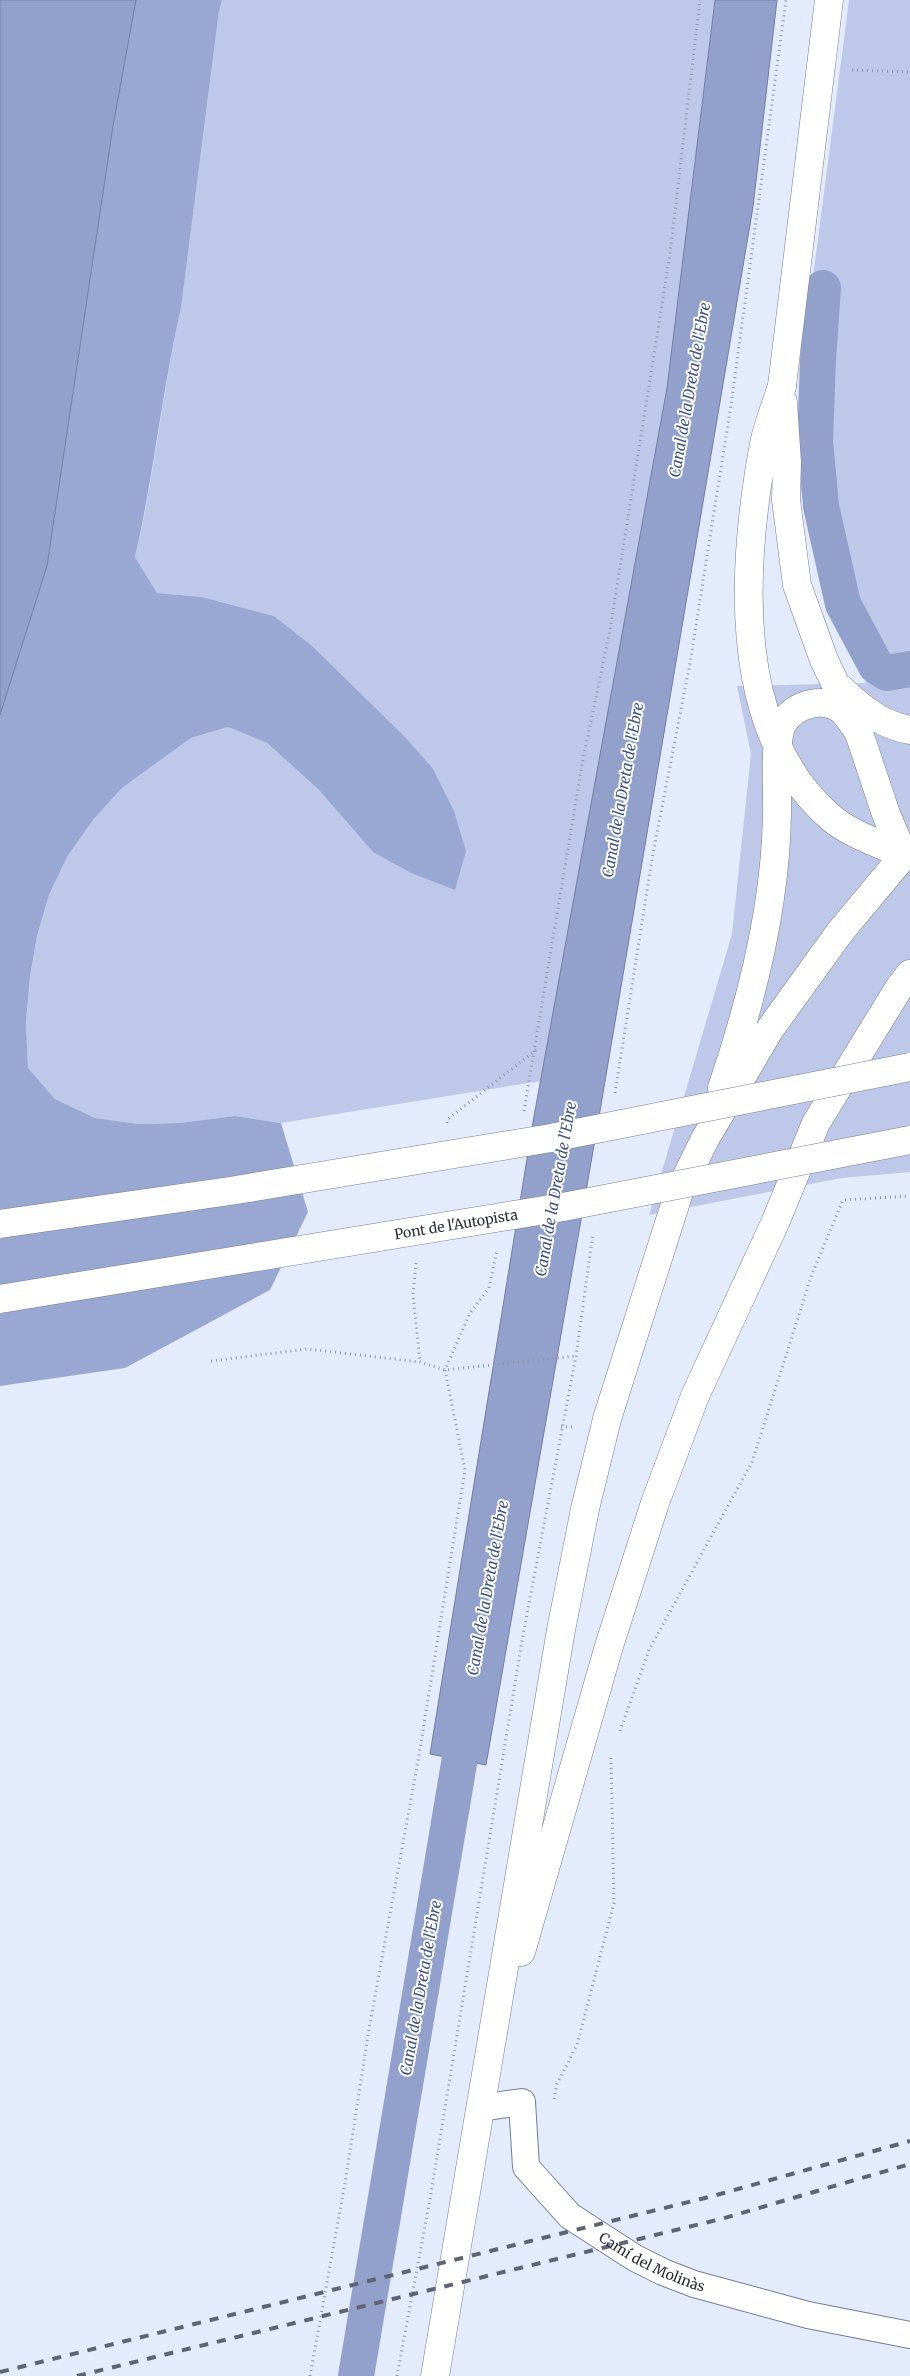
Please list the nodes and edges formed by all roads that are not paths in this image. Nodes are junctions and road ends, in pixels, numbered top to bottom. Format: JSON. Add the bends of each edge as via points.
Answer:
{"nodes":[{"id":1,"x":828,"y":0,"type":"edge"},
{"id":2,"x":782,"y":386,"type":"junction"},
{"id":3,"x":824,"y":660,"type":"junction"},
{"id":4,"x":910,"y":730,"type":"edge"},
{"id":5,"x":859,"y":733,"type":"junction"},
{"id":6,"x":779,"y":746,"type":"junction"},
{"id":7,"x":906,"y":851,"type":"edge"},
{"id":8,"x":910,"y":974,"type":"edge"},
{"id":9,"x":910,"y":1067,"type":"edge"},
{"id":10,"x":705,"y":1139,"type":"junction"},
{"id":11,"x":910,"y":1140,"type":"edge"},
{"id":12,"x":0,"y":1224,"type":"edge"},
{"id":13,"x":0,"y":1299,"type":"edge"},
{"id":14,"x":487,"y":2069,"type":"junction"},
{"id":15,"x":480,"y":2108,"type":"junction"},
{"id":16,"x":910,"y":2335,"type":"edge"},
{"id":17,"x":434,"y":2376,"type":"edge"}],
"edges":[{"from":1,"to":2,"type":"main road"},
{"from":2,"to":3,"type":"main road","via":[[786,500],[797,585]]},
{"from":2,"to":6,"type":"main road","via":[[765,442],[748,583],[755,678],[764,712]]},
{"from":3,"to":4,"type":"main road","via":[[837,685],[848,696],[888,723]]},
{"from":3,"to":5,"type":"main road"},
{"from":5,"to":6,"type":"main road","via":[[842,711],[817,703],[799,709],[783,723]]},
{"from":5,"to":7,"type":"main road","via":[[886,814]]},
{"from":6,"to":7,"type":"main road","via":[[794,777],[830,817],[864,838]]},
{"from":6,"to":10,"type":"main road","via":[[774,858],[765,927],[747,1006]]},
{"from":7,"to":10,"type":"main road","via":[[840,932],[770,1029]]},
{"from":8,"to":14,"type":"main road","via":[[816,1123],[695,1396],[655,1503],[609,1646]]},
{"from":9,"to":12,"type":"main road","bridge":true,"via":[[551,1138],[230,1191]]},
{"from":10,"to":14,"type":"main road","via":[[679,1192],[636,1321],[585,1509],[558,1648]]},
{"from":11,"to":13,"type":"main road","name":"Pont de l'Autopista","bridge":true,"via":[[563,1208]]},
{"from":14,"to":15,"type":"main road"},
{"from":15,"to":16,"type":"street","name":"Camí del Molinàs","via":[[522,2102],[526,2168],[570,2216],[635,2258],[694,2284],[808,2315]]},
{"from":15,"to":17,"type":"main road"}]}
